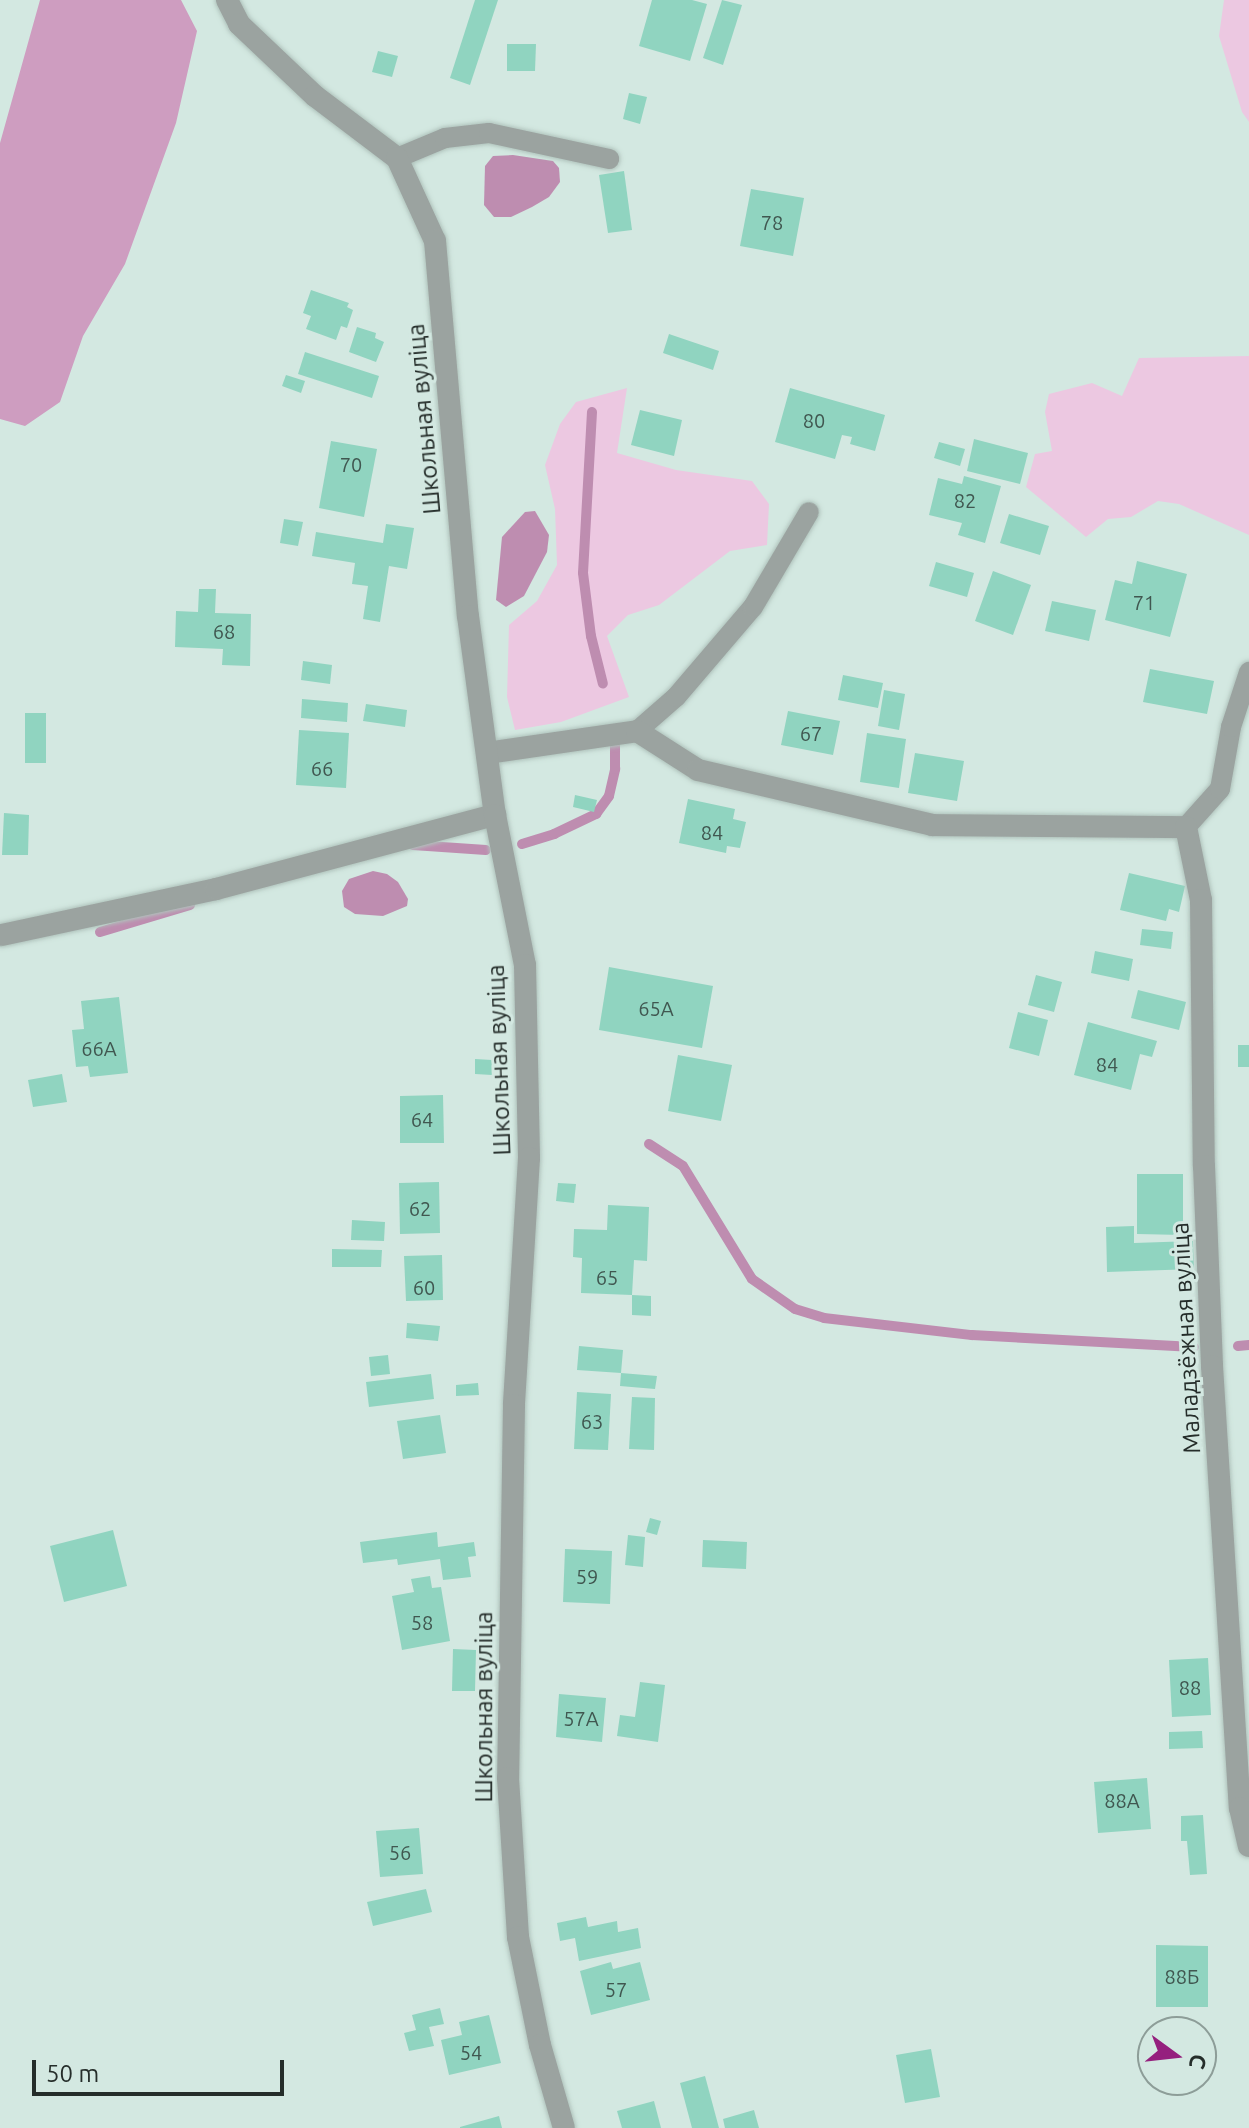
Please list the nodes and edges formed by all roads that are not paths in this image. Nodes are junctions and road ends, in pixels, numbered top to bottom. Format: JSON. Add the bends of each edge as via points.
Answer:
{"nodes":[{"id":1,"x":227,"y":0,"type":"edge"},
{"id":2,"x":397,"y":158,"type":"junction"},
{"id":3,"x":609,"y":159,"type":"dead end"},
{"id":4,"x":809,"y":512,"type":"dead end"},
{"id":5,"x":1249,"y":672,"type":"edge"},
{"id":6,"x":637,"y":731,"type":"junction"},
{"id":7,"x":487,"y":753,"type":"junction"},
{"id":8,"x":495,"y":815,"type":"junction"},
{"id":9,"x":1186,"y":827,"type":"junction"},
{"id":10,"x":1,"y":937,"type":"edge"},
{"id":11,"x":1249,"y":1846,"type":"edge"},
{"id":12,"x":564,"y":2128,"type":"edge"}],
"edges":[{"from":1,"to":2,"type":"street","name":"Школьная вуліца","via":[[239,24],[315,96]]},
{"from":2,"to":3,"type":"lane","via":[[445,138],[489,133]]},
{"from":2,"to":7,"type":"street","name":"Школьная вуліца","via":[[435,241],[468,616]]},
{"from":4,"to":6,"type":"lane","via":[[753,607],[676,697]]},
{"from":5,"to":9,"type":"lane","via":[[1231,727],[1220,789]]},
{"from":6,"to":7,"type":"street"},
{"from":6,"to":9,"type":"street","via":[[698,770],[932,825]]},
{"from":7,"to":8,"type":"street","name":"Школьная вуліца"},
{"from":8,"to":10,"type":"street","via":[[216,889]]},
{"from":8,"to":12,"type":"street","name":"Школьная вуліца","via":[[525,965],[528,1143],[514,1405],[508,1778],[518,1937]]},
{"from":9,"to":11,"type":"street","name":"Маладзёжная вуліца","via":[[1201,900],[1212,1366],[1240,1808]]}]}
